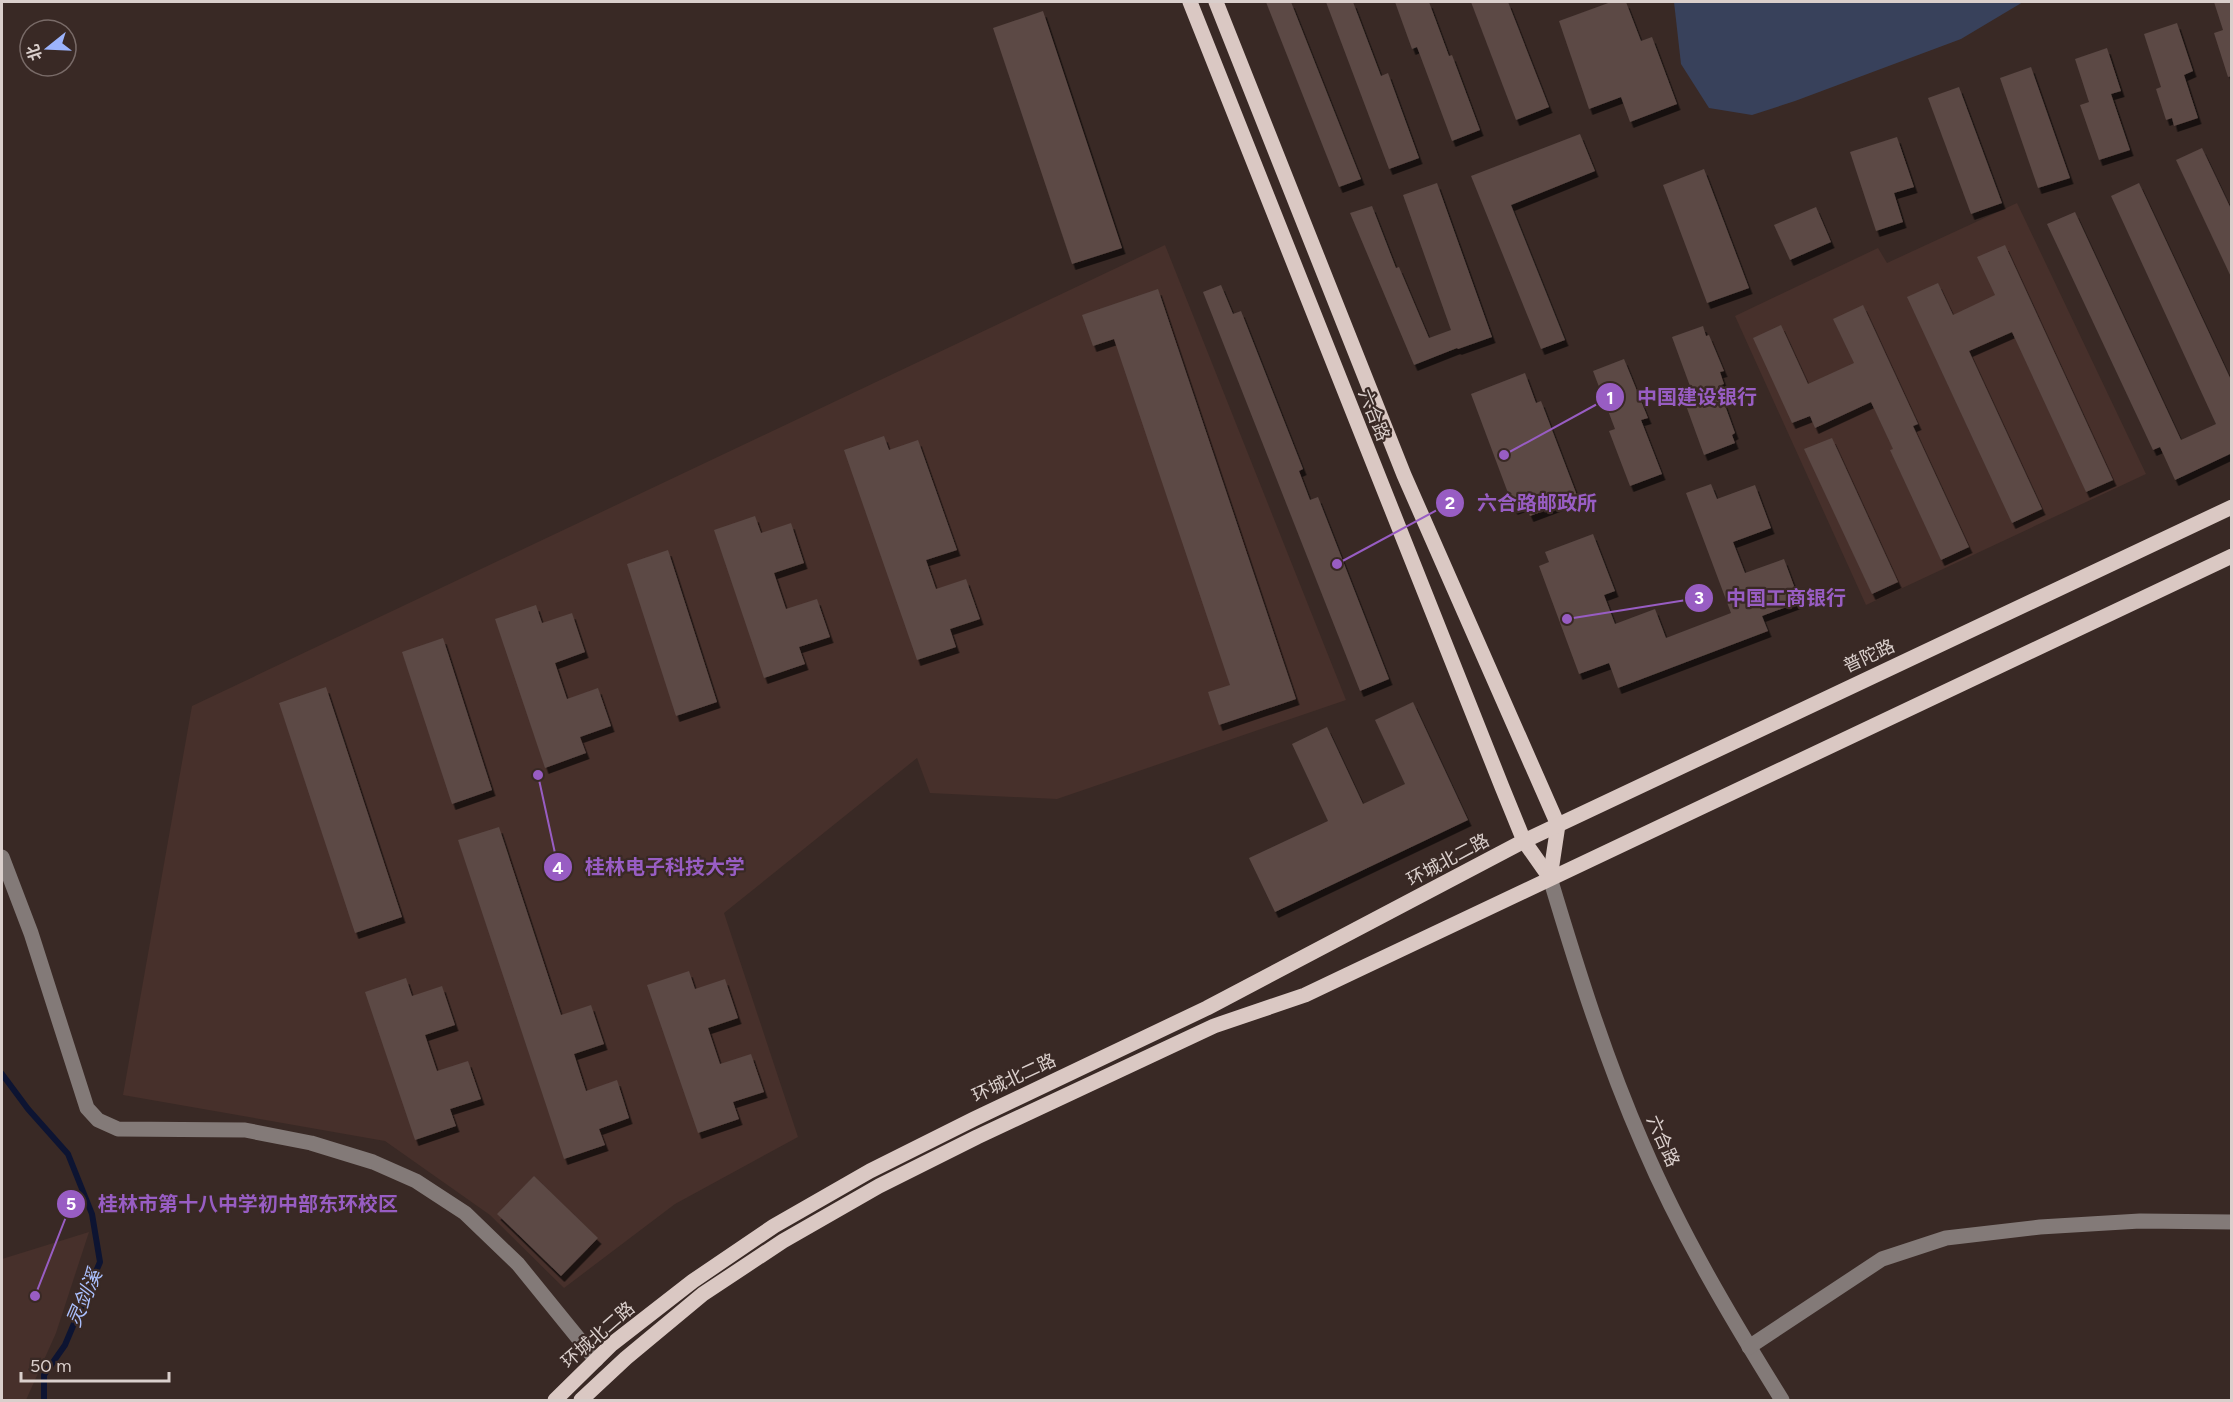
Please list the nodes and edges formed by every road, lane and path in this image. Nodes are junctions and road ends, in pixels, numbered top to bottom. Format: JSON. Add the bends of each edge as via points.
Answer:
{"nodes":[{"id":1,"x":1190,"y":2,"type":"edge"},
{"id":2,"x":1216,"y":2,"type":"edge"},
{"id":3,"x":2232,"y":507,"type":"edge"},
{"id":4,"x":2232,"y":556,"type":"edge"},
{"id":5,"x":1558,"y":825,"type":"junction"},
{"id":6,"x":1524,"y":841,"type":"junction"},
{"id":7,"x":2,"y":857,"type":"edge"},
{"id":8,"x":1550,"y":878,"type":"junction"},
{"id":9,"x":2232,"y":1222,"type":"edge"},
{"id":10,"x":1749,"y":1347,"type":"junction"},
{"id":11,"x":596,"y":1360,"type":"junction"},
{"id":12,"x":555,"y":1401,"type":"edge"},
{"id":13,"x":581,"y":1401,"type":"edge"},
{"id":14,"x":1782,"y":1401,"type":"edge"}],
"edges":[{"from":1,"to":6,"type":"main road","name":"六合路"},
{"from":2,"to":5,"type":"main road","name":"六合路","via":[[1404,475]]},
{"from":3,"to":5,"type":"main road","name":"普陀路"},
{"from":4,"to":8,"type":"main road"},
{"from":5,"to":6,"type":"main road","name":"普陀路"},
{"from":5,"to":8,"type":"main road"},
{"from":6,"to":8,"type":"main road","name":"六合路"},
{"from":6,"to":11,"type":"main road","name":"环城北二路","via":[[1207,1008],[870,1171],[774,1226],[693,1281]]},
{"from":7,"to":11,"type":"street","via":[[31,933],[87,1108],[98,1120],[118,1129],[244,1130],[289,1138],[373,1162],[416,1181],[465,1213],[518,1264]]},
{"from":8,"to":10,"type":"street","name":"六合路","via":[[1578,972],[1643,1146],[1689,1242]]},
{"from":8,"to":13,"type":"main road","name":"环城北二路","via":[[1305,994],[1204,1030],[879,1186],[783,1241],[703,1294]]},
{"from":9,"to":10,"type":"street","via":[[2129,1222],[1946,1238],[1882,1259]]},
{"from":10,"to":14,"type":"street","name":"六合路"},
{"from":11,"to":12,"type":"main road","name":"环城北二路"}]}
